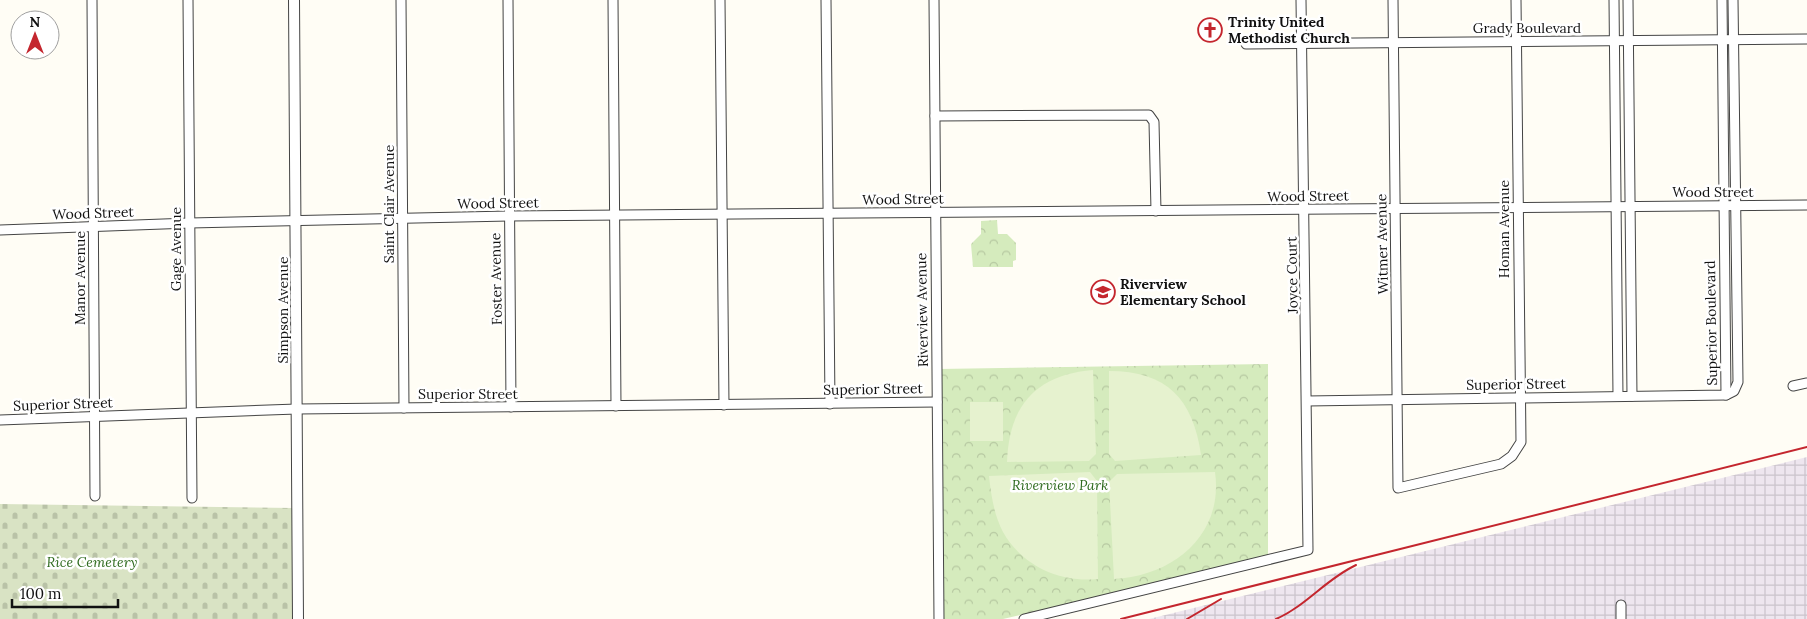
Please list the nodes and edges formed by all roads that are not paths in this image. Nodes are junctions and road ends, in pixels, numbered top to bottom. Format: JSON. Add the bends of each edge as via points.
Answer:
{"nodes":[{"id":1,"x":92,"y":0,"type":"edge"},
{"id":2,"x":188,"y":0,"type":"edge"},
{"id":3,"x":294,"y":0,"type":"edge"},
{"id":4,"x":401,"y":0,"type":"edge"},
{"id":5,"x":508,"y":0,"type":"edge"},
{"id":6,"x":613,"y":0,"type":"edge"},
{"id":7,"x":720,"y":0,"type":"edge"},
{"id":8,"x":826,"y":0,"type":"edge"},
{"id":9,"x":934,"y":0,"type":"edge"},
{"id":10,"x":1301,"y":0,"type":"edge"},
{"id":11,"x":1393,"y":0,"type":"edge"},
{"id":12,"x":1516,"y":0,"type":"edge"},
{"id":13,"x":1614,"y":0,"type":"edge"},
{"id":14,"x":1628,"y":0,"type":"edge"},
{"id":15,"x":1722,"y":0,"type":"edge"},
{"id":16,"x":1734,"y":0,"type":"edge"},
{"id":17,"x":1807,"y":39,"type":"edge"},
{"id":18,"x":1722,"y":40,"type":"junction"},
{"id":19,"x":1734,"y":40,"type":"junction"},
{"id":20,"x":1517,"y":41,"type":"junction"},
{"id":21,"x":1628,"y":41,"type":"junction"},
{"id":22,"x":1615,"y":42,"type":"junction"},
{"id":23,"x":1394,"y":43,"type":"junction"},
{"id":24,"x":1246,"y":44,"type":"dead end"},
{"id":25,"x":1302,"y":44,"type":"junction"},
{"id":26,"x":935,"y":116,"type":"junction"},
{"id":27,"x":1807,"y":205,"type":"edge"},
{"id":28,"x":1617,"y":206,"type":"junction"},
{"id":29,"x":1630,"y":206,"type":"junction"},
{"id":30,"x":1724,"y":206,"type":"junction"},
{"id":31,"x":1736,"y":206,"type":"junction"},
{"id":32,"x":1518,"y":207,"type":"junction"},
{"id":33,"x":1304,"y":209,"type":"junction"},
{"id":34,"x":1395,"y":209,"type":"junction"},
{"id":35,"x":1156,"y":211,"type":"junction"},
{"id":36,"x":934,"y":212,"type":"junction"},
{"id":37,"x":723,"y":214,"type":"junction"},
{"id":38,"x":828,"y":214,"type":"junction"},
{"id":39,"x":616,"y":215,"type":"junction"},
{"id":40,"x":509,"y":216,"type":"junction"},
{"id":41,"x":403,"y":218,"type":"junction"},
{"id":42,"x":296,"y":220,"type":"junction"},
{"id":43,"x":190,"y":223,"type":"junction"},
{"id":44,"x":93,"y":226,"type":"junction"},
{"id":45,"x":0,"y":230,"type":"edge"},
{"id":46,"x":1807,"y":383,"type":"edge"},
{"id":47,"x":1793,"y":386,"type":"dead end"},
{"id":48,"x":1726,"y":395,"type":"junction"},
{"id":49,"x":1618,"y":396,"type":"junction"},
{"id":50,"x":1632,"y":396,"type":"junction"},
{"id":51,"x":1520,"y":398,"type":"junction"},
{"id":52,"x":1398,"y":400,"type":"junction"},
{"id":53,"x":1307,"y":401,"type":"junction"},
{"id":54,"x":937,"y":402,"type":"junction"},
{"id":55,"x":830,"y":404,"type":"junction"},
{"id":56,"x":724,"y":405,"type":"junction"},
{"id":57,"x":616,"y":406,"type":"junction"},
{"id":58,"x":511,"y":407,"type":"junction"},
{"id":59,"x":404,"y":408,"type":"junction"},
{"id":60,"x":297,"y":409,"type":"junction"},
{"id":61,"x":190,"y":412,"type":"junction"},
{"id":62,"x":94,"y":417,"type":"junction"},
{"id":63,"x":0,"y":420,"type":"edge"},
{"id":64,"x":1398,"y":488,"type":"joint"},
{"id":65,"x":95,"y":496,"type":"dead end"},
{"id":66,"x":192,"y":498,"type":"dead end"},
{"id":67,"x":1621,"y":605,"type":"dead end"},
{"id":68,"x":298,"y":619,"type":"edge"},
{"id":69,"x":939,"y":619,"type":"edge"},
{"id":70,"x":1024,"y":619,"type":"edge"},
{"id":71,"x":1621,"y":619,"type":"edge"}],
"edges":[{"from":1,"to":44,"type":"street","name":"Manor Avenue"},
{"from":2,"to":43,"type":"street","name":"Gage Avenue"},
{"from":3,"to":42,"type":"street","name":"Simpson Avenue"},
{"from":4,"to":41,"type":"street","name":"Saint Clair Avenue"},
{"from":5,"to":40,"type":"street","name":"Foster Avenue"},
{"from":6,"to":39,"type":"street"},
{"from":7,"to":37,"type":"street"},
{"from":8,"to":38,"type":"street"},
{"from":9,"to":26,"type":"street","name":"Riverview Avenue"},
{"from":10,"to":25,"type":"street","name":"Joyce Court"},
{"from":11,"to":23,"type":"street","name":"Witmer Avenue"},
{"from":12,"to":20,"type":"street","name":"Homan Avenue"},
{"from":13,"to":22,"type":"street"},
{"from":14,"to":21,"type":"street"},
{"from":15,"to":18,"type":"street","name":"Superior Boulevard"},
{"from":16,"to":19,"type":"street","name":"Superior Boulevard"},
{"from":17,"to":19,"type":"street","name":"Grady Boulevard"},
{"from":18,"to":19,"type":"street","name":"Grady Boulevard"},
{"from":18,"to":21,"type":"street","name":"Grady Boulevard"},
{"from":18,"to":30,"type":"street","name":"Superior Boulevard"},
{"from":19,"to":31,"type":"street","name":"Superior Boulevard"},
{"from":20,"to":22,"type":"street","name":"Grady Boulevard"},
{"from":20,"to":23,"type":"street","name":"Grady Boulevard"},
{"from":20,"to":32,"type":"street","name":"Homan Avenue"},
{"from":21,"to":22,"type":"street","name":"Grady Boulevard"},
{"from":21,"to":29,"type":"street"},
{"from":22,"to":28,"type":"street"},
{"from":23,"to":25,"type":"street","name":"Grady Boulevard"},
{"from":23,"to":34,"type":"street","name":"Witmer Avenue"},
{"from":24,"to":25,"type":"street","name":"Grady Boulevard"},
{"from":25,"to":33,"type":"street","name":"Joyce Court"},
{"from":26,"to":35,"type":"street","via":[[1149,115],[1154,122]]},
{"from":26,"to":36,"type":"street","name":"Riverview Avenue"},
{"from":27,"to":31,"type":"street","name":"Wood Street"},
{"from":28,"to":29,"type":"street","name":"Wood Street"},
{"from":28,"to":32,"type":"street","name":"Wood Street"},
{"from":28,"to":49,"type":"street"},
{"from":29,"to":30,"type":"street","name":"Wood Street"},
{"from":29,"to":50,"type":"street"},
{"from":30,"to":31,"type":"street","name":"Wood Street"},
{"from":30,"to":48,"type":"street","name":"Superior Boulevard"},
{"from":31,"to":48,"type":"street","name":"Superior Boulevard","via":[[1738,382],[1734,391]]},
{"from":32,"to":34,"type":"street","name":"Wood Street"},
{"from":32,"to":51,"type":"street","name":"Homan Avenue"},
{"from":33,"to":34,"type":"street","name":"Wood Street"},
{"from":33,"to":35,"type":"street","name":"Wood Street"},
{"from":33,"to":53,"type":"street","name":"Joyce Court"},
{"from":34,"to":52,"type":"street","name":"Witmer Avenue"},
{"from":35,"to":36,"type":"street","name":"Wood Street"},
{"from":36,"to":38,"type":"street","name":"Wood Street"},
{"from":36,"to":54,"type":"street","name":"Riverview Avenue"},
{"from":37,"to":38,"type":"street","name":"Wood Street"},
{"from":37,"to":39,"type":"street","name":"Wood Street"},
{"from":37,"to":56,"type":"street"},
{"from":38,"to":55,"type":"street"},
{"from":39,"to":40,"type":"street","name":"Wood Street"},
{"from":39,"to":57,"type":"street"},
{"from":40,"to":41,"type":"street","name":"Wood Street"},
{"from":40,"to":58,"type":"street","name":"Foster Avenue"},
{"from":41,"to":42,"type":"street","name":"Wood Street"},
{"from":41,"to":59,"type":"street","name":"Saint Clair Avenue"},
{"from":42,"to":43,"type":"street","name":"Wood Street"},
{"from":42,"to":60,"type":"street","name":"Simpson Avenue"},
{"from":43,"to":44,"type":"street","name":"Wood Street"},
{"from":43,"to":61,"type":"street","name":"Gage Avenue"},
{"from":44,"to":45,"type":"street","name":"Wood Street"},
{"from":44,"to":62,"type":"street","name":"Manor Avenue"},
{"from":46,"to":47,"type":"street"},
{"from":48,"to":50,"type":"street","name":"Superior Street"},
{"from":49,"to":50,"type":"street","name":"Superior Street"},
{"from":49,"to":51,"type":"street","name":"Superior Street"},
{"from":51,"to":52,"type":"street","name":"Superior Street"},
{"from":51,"to":64,"type":"street","name":"Homan Avenue","via":[[1520,442],[1512,456],[1501,464]]},
{"from":52,"to":53,"type":"street","name":"Superior Street"},
{"from":52,"to":64,"type":"street","name":"Witmer Avenue"},
{"from":53,"to":70,"type":"street","name":"Joyce Court","via":[[1308,550]]},
{"from":54,"to":55,"type":"street","name":"Superior Street"},
{"from":54,"to":69,"type":"street","name":"Riverview Avenue"},
{"from":55,"to":56,"type":"street","name":"Superior Street"},
{"from":56,"to":57,"type":"street","name":"Superior Street"},
{"from":57,"to":58,"type":"street","name":"Superior Street"},
{"from":58,"to":59,"type":"street","name":"Superior Street"},
{"from":59,"to":60,"type":"street","name":"Superior Street"},
{"from":60,"to":61,"type":"street","name":"Superior Street"},
{"from":60,"to":68,"type":"street","name":"Simpson Avenue"},
{"from":61,"to":62,"type":"street","name":"Superior Street"},
{"from":61,"to":66,"type":"street","name":"Gage Avenue"},
{"from":62,"to":63,"type":"street","name":"Superior Street"},
{"from":62,"to":65,"type":"street","name":"Manor Avenue"},
{"from":67,"to":71,"type":"street"}]}
